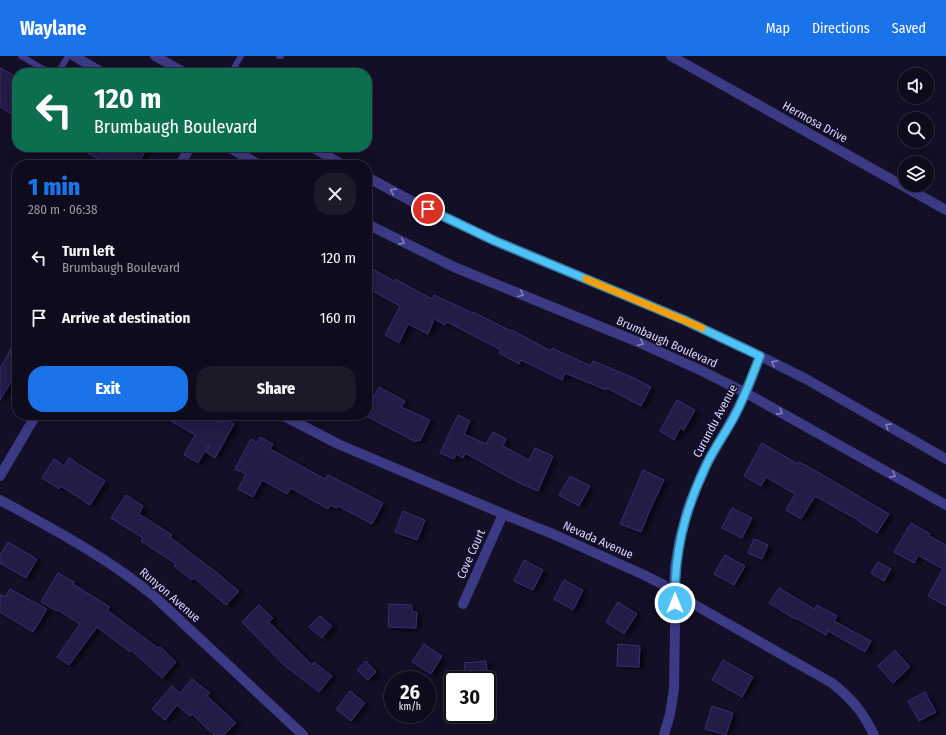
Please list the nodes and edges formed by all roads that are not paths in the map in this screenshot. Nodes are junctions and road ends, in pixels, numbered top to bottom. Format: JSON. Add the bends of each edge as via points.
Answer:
{"nodes":[{"id":1,"x":21,"y":56,"type":"edge"},
{"id":2,"x":68,"y":56,"type":"edge"},
{"id":3,"x":74,"y":56,"type":"edge"},
{"id":4,"x":155,"y":56,"type":"edge"},
{"id":5,"x":241,"y":56,"type":"edge"},
{"id":6,"x":671,"y":56,"type":"edge"},
{"id":7,"x":41,"y":68,"type":"edge"},
{"id":8,"x":61,"y":68,"type":"edge"},
{"id":9,"x":94,"y":68,"type":"edge"},
{"id":10,"x":176,"y":68,"type":"edge"},
{"id":11,"x":234,"y":68,"type":"edge"},
{"id":12,"x":237,"y":152,"type":"edge"},
{"id":13,"x":321,"y":152,"type":"edge"},
{"id":14,"x":251,"y":160,"type":"edge"},
{"id":15,"x":335,"y":160,"type":"edge"},
{"id":16,"x":372,"y":180,"type":"edge"},
{"id":17,"x":946,"y":210,"type":"edge"},
{"id":18,"x":372,"y":226,"type":"edge"},
{"id":19,"x":760,"y":356,"type":"junction"},
{"id":20,"x":746,"y":393,"type":"junction"},
{"id":21,"x":33,"y":420,"type":"edge"},
{"id":22,"x":292,"y":420,"type":"edge"},
{"id":23,"x":946,"y":459,"type":"edge"},
{"id":24,"x":0,"y":476,"type":"edge"},
{"id":25,"x":0,"y":500,"type":"edge"},
{"id":26,"x":946,"y":505,"type":"edge"},
{"id":27,"x":503,"y":514,"type":"junction"},
{"id":28,"x":674,"y":592,"type":"junction"},
{"id":29,"x":463,"y":604,"type":"dead end"},
{"id":30,"x":303,"y":735,"type":"edge"},
{"id":31,"x":664,"y":735,"type":"edge"},
{"id":32,"x":874,"y":735,"type":"edge"}],
"edges":[{"from":1,"to":7,"type":"lane"},
{"from":2,"to":8,"type":"lane"},
{"from":3,"to":9,"type":"street"},
{"from":4,"to":10,"type":"street"},
{"from":5,"to":11,"type":"lane"},
{"from":6,"to":17,"type":"street","name":"Hermosa Drive"},
{"from":12,"to":14,"type":"street"},
{"from":13,"to":15,"type":"street"},
{"from":19,"to":16,"type":"street","one_way":true,"via":[[684,320],[495,241]]},
{"from":18,"to":20,"type":"street","name":"Brumbaugh Boulevard","one_way":true,"via":[[454,267],[638,342]]},
{"from":19,"to":20,"type":"street","name":"Curundu Avenue"},
{"from":23,"to":19,"type":"street","one_way":true,"via":[[806,379]]},
{"from":20,"to":26,"type":"street","name":"Brumbaugh Boulevard","one_way":true},
{"from":20,"to":28,"type":"street","name":"Curundu Avenue","via":[[705,467],[688,508],[675,566]]},
{"from":21,"to":24,"type":"street"},
{"from":22,"to":27,"type":"street","name":"Nevada Avenue","via":[[338,444]]},
{"from":25,"to":30,"type":"street","name":"Runyon Avenue","via":[[78,544],[134,580],[161,602]]},
{"from":27,"to":28,"type":"street","name":"Nevada Avenue","via":[[644,574]]},
{"from":27,"to":29,"type":"street","name":"Cove Court"},
{"from":28,"to":31,"type":"street","name":"Curundu Avenue","via":[[674,689]]},
{"from":28,"to":32,"type":"street","name":"Nevada Avenue","via":[[846,694],[868,721]]}]}
